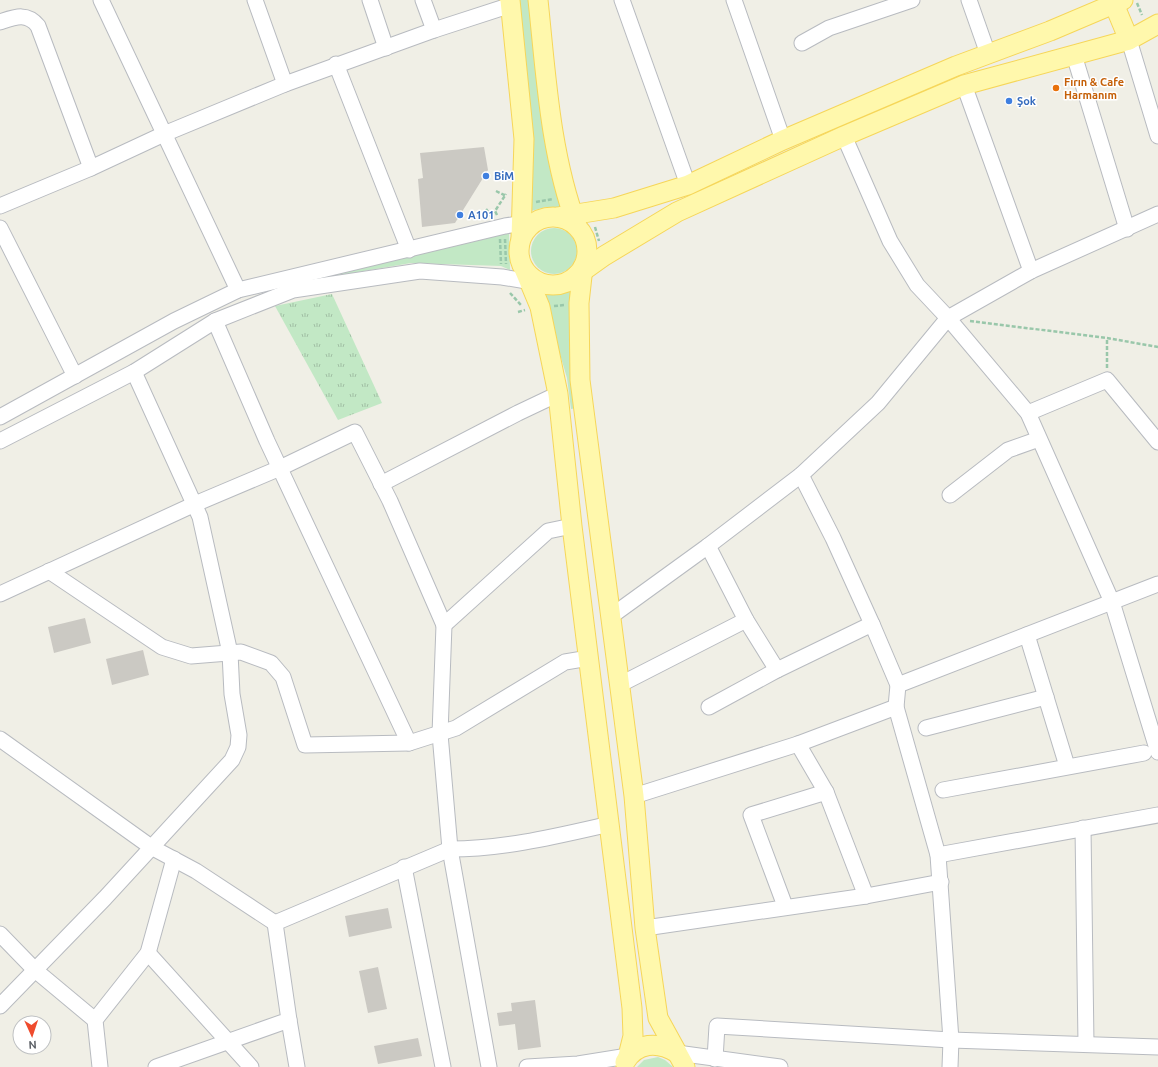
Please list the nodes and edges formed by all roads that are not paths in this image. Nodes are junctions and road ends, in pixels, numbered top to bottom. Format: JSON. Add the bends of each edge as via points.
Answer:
{"nodes":[{"id":1,"x":101,"y":0,"type":"edge"},
{"id":2,"x":255,"y":0,"type":"edge"},
{"id":3,"x":370,"y":0,"type":"edge"},
{"id":4,"x":423,"y":0,"type":"edge"},
{"id":5,"x":538,"y":0,"type":"edge"},
{"id":6,"x":622,"y":0,"type":"edge"},
{"id":7,"x":734,"y":0,"type":"edge"},
{"id":8,"x":912,"y":0,"type":"edge"},
{"id":9,"x":969,"y":0,"type":"edge"},
{"id":10,"x":1118,"y":2,"type":"edge"},
{"id":11,"x":510,"y":3,"type":"edge"},
{"id":12,"x":0,"y":22,"type":"edge"},
{"id":13,"x":1158,"y":24,"type":"edge"},
{"id":14,"x":434,"y":30,"type":"junction"},
{"id":15,"x":1129,"y":40,"type":"junction"},
{"id":16,"x":802,"y":43,"type":"dead end"},
{"id":17,"x":386,"y":48,"type":"junction"},
{"id":18,"x":988,"y":54,"type":"junction"},
{"id":19,"x":1074,"y":55,"type":"junction"},
{"id":20,"x":336,"y":64,"type":"junction"},
{"id":21,"x":285,"y":84,"type":"junction"},
{"id":22,"x":964,"y":85,"type":"junction"},
{"id":23,"x":164,"y":134,"type":"junction"},
{"id":24,"x":844,"y":136,"type":"junction"},
{"id":25,"x":1158,"y":136,"type":"edge"},
{"id":26,"x":783,"y":140,"type":"junction"},
{"id":27,"x":91,"y":168,"type":"junction"},
{"id":28,"x":688,"y":184,"type":"junction"},
{"id":29,"x":0,"y":206,"type":"edge"},
{"id":30,"x":1158,"y":214,"type":"edge"},
{"id":31,"x":569,"y":219,"type":"junction"},
{"id":32,"x":526,"y":227,"type":"junction"},
{"id":33,"x":0,"y":228,"type":"edge"},
{"id":34,"x":1127,"y":229,"type":"junction"},
{"id":35,"x":409,"y":250,"type":"junction"},
{"id":36,"x":1031,"y":271,"type":"junction"},
{"id":37,"x":580,"y":272,"type":"junction"},
{"id":38,"x":533,"y":279,"type":"junction"},
{"id":39,"x":238,"y":290,"type":"junction"},
{"id":40,"x":948,"y":318,"type":"junction"},
{"id":41,"x":216,"y":321,"type":"junction"},
{"id":42,"x":134,"y":372,"type":"junction"},
{"id":43,"x":75,"y":376,"type":"junction"},
{"id":44,"x":558,"y":394,"type":"junction"},
{"id":45,"x":1028,"y":413,"type":"junction"},
{"id":46,"x":0,"y":417,"type":"edge"},
{"id":47,"x":1152,"y":424,"type":"edge"},
{"id":48,"x":1039,"y":439,"type":"junction"},
{"id":49,"x":0,"y":441,"type":"edge"},
{"id":50,"x":1158,"y":442,"type":"edge"},
{"id":51,"x":280,"y":468,"type":"junction"},
{"id":52,"x":801,"y":475,"type":"junction"},
{"id":53,"x":381,"y":484,"type":"junction"},
{"id":54,"x":950,"y":495,"type":"dead end"},
{"id":55,"x":195,"y":504,"type":"junction"},
{"id":56,"x":572,"y":526,"type":"junction"},
{"id":57,"x":708,"y":546,"type":"junction"},
{"id":58,"x":49,"y":571,"type":"junction"},
{"id":59,"x":1158,"y":584,"type":"edge"},
{"id":60,"x":0,"y":594,"type":"edge"},
{"id":61,"x":1112,"y":602,"type":"junction"},
{"id":62,"x":610,"y":617,"type":"junction"},
{"id":63,"x":746,"y":620,"type":"junction"},
{"id":64,"x":872,"y":624,"type":"junction"},
{"id":65,"x":444,"y":625,"type":"junction"},
{"id":66,"x":1027,"y":635,"type":"junction"},
{"id":67,"x":230,"y":653,"type":"junction"},
{"id":68,"x":589,"y":658,"type":"junction"},
{"id":69,"x":777,"y":670,"type":"junction"},
{"id":70,"x":619,"y":685,"type":"junction"},
{"id":71,"x":898,"y":685,"type":"junction"},
{"id":72,"x":1046,"y":697,"type":"junction"},
{"id":73,"x":709,"y":707,"type":"dead end"},
{"id":74,"x":896,"y":707,"type":"junction"},
{"id":75,"x":926,"y":728,"type":"dead end"},
{"id":76,"x":440,"y":734,"type":"junction"},
{"id":77,"x":0,"y":739,"type":"edge"},
{"id":78,"x":409,"y":743,"type":"junction"},
{"id":79,"x":798,"y":744,"type":"junction"},
{"id":80,"x":1151,"y":753,"type":"edge"},
{"id":81,"x":1067,"y":766,"type":"junction"},
{"id":82,"x":943,"y":790,"type":"dead end"},
{"id":83,"x":826,"y":792,"type":"junction"},
{"id":84,"x":634,"y":796,"type":"junction"},
{"id":85,"x":1158,"y":815,"type":"edge"},
{"id":86,"x":610,"y":824,"type":"junction"},
{"id":87,"x":1083,"y":828,"type":"junction"},
{"id":88,"x":151,"y":847,"type":"junction"},
{"id":89,"x":450,"y":849,"type":"junction"},
{"id":90,"x":938,"y":855,"type":"junction"},
{"id":91,"x":174,"y":859,"type":"junction"},
{"id":92,"x":404,"y":867,"type":"junction"},
{"id":93,"x":941,"y":882,"type":"junction"},
{"id":94,"x":866,"y":896,"type":"junction"},
{"id":95,"x":785,"y":906,"type":"junction"},
{"id":96,"x":275,"y":923,"type":"junction"},
{"id":97,"x":645,"y":928,"type":"junction"},
{"id":98,"x":0,"y":934,"type":"edge"},
{"id":99,"x":148,"y":953,"type":"junction"},
{"id":100,"x":34,"y":970,"type":"junction"},
{"id":101,"x":0,"y":1006,"type":"edge"},
{"id":102,"x":95,"y":1020,"type":"junction"},
{"id":103,"x":289,"y":1020,"type":"junction"},
{"id":104,"x":951,"y":1040,"type":"junction"},
{"id":105,"x":227,"y":1042,"type":"junction"},
{"id":106,"x":1086,"y":1044,"type":"junction"},
{"id":107,"x":1158,"y":1047,"type":"edge"},
{"id":108,"x":714,"y":1059,"type":"junction"},
{"id":109,"x":681,"y":1060,"type":"edge"},
{"id":110,"x":625,"y":1061,"type":"edge"},
{"id":111,"x":163,"y":1066,"type":"edge"},
{"id":112,"x":100,"y":1067,"type":"edge"},
{"id":113,"x":251,"y":1067,"type":"edge"},
{"id":114,"x":296,"y":1067,"type":"edge"},
{"id":115,"x":443,"y":1067,"type":"edge"},
{"id":116,"x":489,"y":1067,"type":"edge"},
{"id":117,"x":527,"y":1067,"type":"edge"},
{"id":118,"x":780,"y":1067,"type":"edge"},
{"id":119,"x":950,"y":1067,"type":"edge"}],
"edges":[{"from":1,"to":23,"type":"street"},
{"from":2,"to":21,"type":"street"},
{"from":3,"to":17,"type":"street"},
{"from":4,"to":14,"type":"street"},
{"from":5,"to":31,"type":"main road","via":[[553,133]]},
{"from":6,"to":28,"type":"street"},
{"from":7,"to":26,"type":"street"},
{"from":8,"to":16,"type":"street","via":[[829,28]]},
{"from":9,"to":18,"type":"street"},
{"from":10,"to":15,"type":"main road"},
{"from":10,"to":18,"type":"main road"},
{"from":11,"to":14,"type":"street"},
{"from":11,"to":32,"type":"main road","via":[[524,139]]},
{"from":12,"to":27,"type":"street","via":[[21,16],[38,26]]},
{"from":13,"to":15,"type":"main road"},
{"from":14,"to":17,"type":"street"},
{"from":15,"to":19,"type":"main road"},
{"from":15,"to":25,"type":"street"},
{"from":17,"to":20,"type":"street"},
{"from":18,"to":26,"type":"main road"},
{"from":19,"to":22,"type":"main road"},
{"from":19,"to":34,"type":"street"},
{"from":20,"to":21,"type":"street"},
{"from":20,"to":35,"type":"street"},
{"from":21,"to":23,"type":"street"},
{"from":22,"to":24,"type":"main road"},
{"from":22,"to":36,"type":"street"},
{"from":23,"to":27,"type":"street"},
{"from":23,"to":39,"type":"street"},
{"from":24,"to":37,"type":"main road","via":[[677,212]]},
{"from":24,"to":40,"type":"street","via":[[890,241],[916,285]]},
{"from":26,"to":28,"type":"main road"},
{"from":27,"to":29,"type":"street"},
{"from":28,"to":31,"type":"main road","via":[[614,208],[592,211]]},
{"from":30,"to":34,"type":"street"},
{"from":31,"to":32,"type":"main road","via":[[547,217]]},
{"from":31,"to":37,"type":"main road","via":[[584,236],[587,246]]},
{"from":32,"to":35,"type":"street","via":[[500,228]]},
{"from":32,"to":38,"type":"main road","via":[[518,249],[520,260]]},
{"from":33,"to":43,"type":"street"},
{"from":34,"to":36,"type":"street"},
{"from":35,"to":39,"type":"street"},
{"from":36,"to":40,"type":"street"},
{"from":37,"to":38,"type":"main road","via":[[561,284]]},
{"from":37,"to":62,"type":"main road","via":[[580,380]]},
{"from":38,"to":41,"type":"street","via":[[420,271],[293,290]]},
{"from":38,"to":44,"type":"main road"},
{"from":39,"to":43,"type":"street","via":[[174,321]]},
{"from":40,"to":45,"type":"street"},
{"from":40,"to":52,"type":"street","via":[[878,403]]},
{"from":41,"to":42,"type":"street"},
{"from":41,"to":51,"type":"street"},
{"from":42,"to":49,"type":"street"},
{"from":42,"to":55,"type":"street"},
{"from":43,"to":46,"type":"street"},
{"from":44,"to":53,"type":"street","via":[[518,412]]},
{"from":44,"to":56,"type":"main road"},
{"from":45,"to":47,"type":"street","via":[[1107,380]]},
{"from":45,"to":48,"type":"street"},
{"from":47,"to":50,"type":"street"},
{"from":48,"to":54,"type":"street","via":[[1008,450]]},
{"from":48,"to":61,"type":"street"},
{"from":51,"to":53,"type":"street","via":[[355,432]]},
{"from":51,"to":55,"type":"street"},
{"from":51,"to":78,"type":"street"},
{"from":52,"to":57,"type":"street"},
{"from":52,"to":64,"type":"street"},
{"from":53,"to":65,"type":"street"},
{"from":55,"to":58,"type":"street"},
{"from":55,"to":67,"type":"street"},
{"from":56,"to":65,"type":"street","via":[[548,531]]},
{"from":56,"to":68,"type":"main road"},
{"from":57,"to":62,"type":"street"},
{"from":57,"to":63,"type":"street"},
{"from":58,"to":60,"type":"street"},
{"from":58,"to":67,"type":"street","via":[[162,647],[191,656]]},
{"from":59,"to":61,"type":"street"},
{"from":61,"to":66,"type":"street"},
{"from":61,"to":80,"type":"street"},
{"from":62,"to":70,"type":"main road"},
{"from":63,"to":69,"type":"street"},
{"from":63,"to":70,"type":"street"},
{"from":64,"to":69,"type":"street"},
{"from":64,"to":71,"type":"street"},
{"from":65,"to":76,"type":"street"},
{"from":66,"to":71,"type":"street"},
{"from":66,"to":72,"type":"street"},
{"from":67,"to":78,"type":"street","via":[[241,652],[271,663],[283,677],[305,745]]},
{"from":67,"to":88,"type":"street","via":[[238,747],[232,760]]},
{"from":68,"to":76,"type":"street","via":[[564,662],[456,728]]},
{"from":68,"to":86,"type":"main road"},
{"from":69,"to":73,"type":"street"},
{"from":70,"to":84,"type":"main road"},
{"from":71,"to":74,"type":"street"},
{"from":72,"to":75,"type":"street"},
{"from":72,"to":81,"type":"street"},
{"from":74,"to":79,"type":"street"},
{"from":74,"to":90,"type":"street"},
{"from":76,"to":78,"type":"street"},
{"from":76,"to":89,"type":"street"},
{"from":77,"to":88,"type":"street"},
{"from":79,"to":83,"type":"street"},
{"from":79,"to":84,"type":"street"},
{"from":80,"to":81,"type":"street"},
{"from":81,"to":82,"type":"street"},
{"from":83,"to":94,"type":"street"},
{"from":83,"to":95,"type":"street","via":[[751,814]]},
{"from":84,"to":97,"type":"main road"},
{"from":85,"to":87,"type":"street"},
{"from":86,"to":89,"type":"street","via":[[537,841],[480,849]]},
{"from":86,"to":110,"type":"main road","via":[[632,1008],[633,1036]]},
{"from":87,"to":90,"type":"street"},
{"from":87,"to":106,"type":"street"},
{"from":88,"to":91,"type":"street"},
{"from":88,"to":100,"type":"street"},
{"from":89,"to":92,"type":"street"},
{"from":89,"to":116,"type":"street"},
{"from":90,"to":93,"type":"street"},
{"from":91,"to":96,"type":"street"},
{"from":91,"to":99,"type":"street"},
{"from":92,"to":96,"type":"street"},
{"from":92,"to":115,"type":"street"},
{"from":93,"to":94,"type":"street"},
{"from":93,"to":104,"type":"street"},
{"from":94,"to":95,"type":"street"},
{"from":95,"to":97,"type":"street"},
{"from":96,"to":103,"type":"street"},
{"from":97,"to":109,"type":"main road","via":[[658,1018]]},
{"from":98,"to":100,"type":"street"},
{"from":99,"to":102,"type":"street"},
{"from":99,"to":105,"type":"street"},
{"from":100,"to":101,"type":"street"},
{"from":100,"to":102,"type":"street"},
{"from":102,"to":112,"type":"street"},
{"from":103,"to":105,"type":"street"},
{"from":103,"to":114,"type":"street"},
{"from":104,"to":106,"type":"street"},
{"from":104,"to":108,"type":"street","via":[[718,1026]]},
{"from":104,"to":119,"type":"street"},
{"from":105,"to":111,"type":"street"},
{"from":105,"to":113,"type":"street"},
{"from":106,"to":107,"type":"street"},
{"from":108,"to":109,"type":"street"},
{"from":108,"to":118,"type":"street"},
{"from":109,"to":110,"type":"main road","via":[[668,1047],[657,1044],[642,1047]]},
{"from":110,"to":117,"type":"street"}]}
